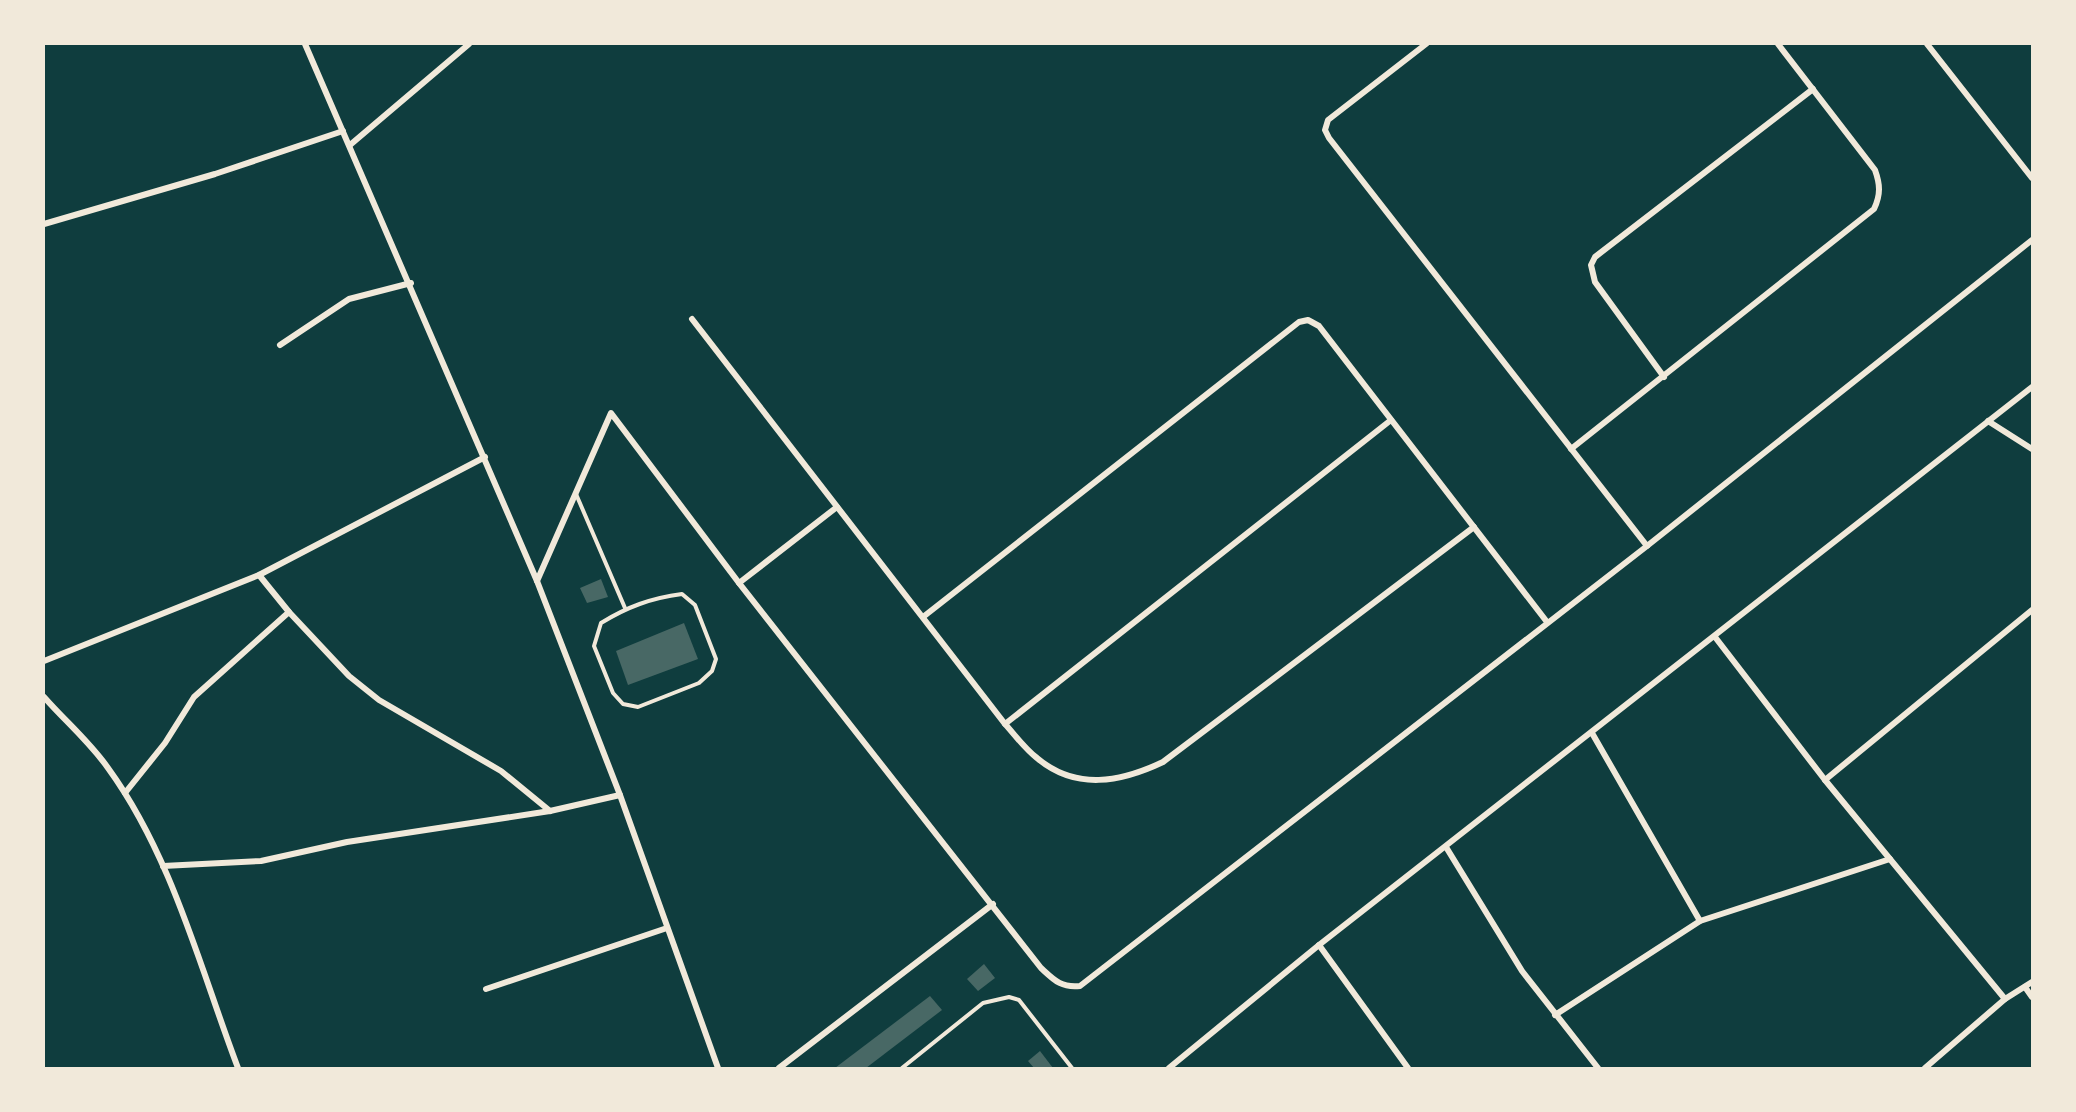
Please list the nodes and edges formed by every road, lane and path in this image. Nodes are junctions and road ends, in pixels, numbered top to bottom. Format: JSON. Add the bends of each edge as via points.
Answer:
{"nodes":[{"id":1,"x":305,"y":44,"type":"edge"},
{"id":2,"x":469,"y":44,"type":"edge"},
{"id":3,"x":1426,"y":44,"type":"edge"},
{"id":4,"x":1778,"y":44,"type":"edge"},
{"id":5,"x":1928,"y":44,"type":"edge"},
{"id":6,"x":1813,"y":89,"type":"junction"},
{"id":7,"x":343,"y":131,"type":"junction"},
{"id":8,"x":350,"y":145,"type":"junction"},
{"id":9,"x":2032,"y":178,"type":"edge"},
{"id":10,"x":44,"y":224,"type":"edge"},
{"id":11,"x":2032,"y":240,"type":"edge"},
{"id":12,"x":411,"y":283,"type":"junction"},
{"id":13,"x":692,"y":320,"type":"dead end"},
{"id":14,"x":280,"y":345,"type":"dead end"},
{"id":15,"x":1664,"y":377,"type":"junction"},
{"id":16,"x":2032,"y":387,"type":"edge"},
{"id":17,"x":1391,"y":420,"type":"junction"},
{"id":18,"x":1988,"y":422,"type":"junction"},
{"id":19,"x":1571,"y":449,"type":"junction"},
{"id":20,"x":2032,"y":449,"type":"edge"},
{"id":21,"x":485,"y":457,"type":"junction"},
{"id":22,"x":576,"y":495,"type":"junction"},
{"id":23,"x":837,"y":507,"type":"junction"},
{"id":24,"x":1474,"y":527,"type":"junction"},
{"id":25,"x":1647,"y":546,"type":"junction"},
{"id":26,"x":259,"y":576,"type":"junction"},
{"id":27,"x":537,"y":581,"type":"junction"},
{"id":28,"x":739,"y":583,"type":"junction"},
{"id":29,"x":625,"y":608,"type":"junction"},
{"id":30,"x":2032,"y":610,"type":"edge"},
{"id":31,"x":289,"y":612,"type":"junction"},
{"id":32,"x":923,"y":617,"type":"junction"},
{"id":33,"x":1547,"y":622,"type":"junction"},
{"id":34,"x":1715,"y":637,"type":"junction"},
{"id":35,"x":44,"y":661,"type":"edge"},
{"id":36,"x":44,"y":697,"type":"edge"},
{"id":37,"x":1005,"y":724,"type":"junction"},
{"id":38,"x":1592,"y":733,"type":"junction"},
{"id":39,"x":1825,"y":780,"type":"junction"},
{"id":40,"x":125,"y":793,"type":"junction"},
{"id":41,"x":620,"y":795,"type":"junction"},
{"id":42,"x":550,"y":811,"type":"junction"},
{"id":43,"x":1446,"y":847,"type":"junction"},
{"id":44,"x":1890,"y":859,"type":"junction"},
{"id":45,"x":163,"y":866,"type":"junction"},
{"id":46,"x":993,"y":904,"type":"junction"},
{"id":47,"x":1700,"y":921,"type":"junction"},
{"id":48,"x":666,"y":927,"type":"junction"},
{"id":49,"x":1319,"y":945,"type":"junction"},
{"id":50,"x":2032,"y":982,"type":"edge"},
{"id":51,"x":2025,"y":987,"type":"junction"},
{"id":52,"x":486,"y":989,"type":"dead end"},
{"id":53,"x":2032,"y":997,"type":"edge"},
{"id":54,"x":2005,"y":999,"type":"junction"},
{"id":55,"x":1555,"y":1015,"type":"junction"},
{"id":56,"x":238,"y":1068,"type":"edge"},
{"id":57,"x":718,"y":1068,"type":"edge"},
{"id":58,"x":779,"y":1068,"type":"edge"},
{"id":59,"x":902,"y":1068,"type":"edge"},
{"id":60,"x":1072,"y":1068,"type":"edge"},
{"id":61,"x":1169,"y":1068,"type":"edge"},
{"id":62,"x":1408,"y":1068,"type":"edge"},
{"id":63,"x":1598,"y":1068,"type":"edge"},
{"id":64,"x":1924,"y":1068,"type":"edge"}],
"edges":[{"from":1,"to":7,"type":"street"},
{"from":2,"to":8,"type":"street"},
{"from":3,"to":19,"type":"street","via":[[1328,120],[1325,130]]},
{"from":4,"to":6,"type":"street"},
{"from":5,"to":9,"type":"street"},
{"from":6,"to":15,"type":"street","via":[[1875,170],[1880,183],[1874,208]]},
{"from":6,"to":15,"type":"street","via":[[1595,257],[1591,265],[1595,282]]},
{"from":7,"to":8,"type":"street"},
{"from":7,"to":10,"type":"street","via":[[215,174]]},
{"from":8,"to":12,"type":"street"},
{"from":11,"to":25,"type":"street"},
{"from":12,"to":14,"type":"street","via":[[349,299]]},
{"from":12,"to":21,"type":"street"},
{"from":13,"to":23,"type":"street"},
{"from":15,"to":19,"type":"street"},
{"from":16,"to":18,"type":"street"},
{"from":17,"to":24,"type":"street"},
{"from":17,"to":32,"type":"street","via":[[1318,326],[1308,320],[1299,322]]},
{"from":17,"to":37,"type":"street"},
{"from":18,"to":20,"type":"street"},
{"from":18,"to":34,"type":"street"},
{"from":19,"to":25,"type":"street"},
{"from":21,"to":26,"type":"street"},
{"from":21,"to":27,"type":"street"},
{"from":22,"to":27,"type":"street"},
{"from":22,"to":28,"type":"street","via":[[610,413]]},
{"from":22,"to":29,"type":"lane"},
{"from":23,"to":28,"type":"street"},
{"from":23,"to":32,"type":"street"},
{"from":24,"to":33,"type":"street"},
{"from":24,"to":37,"type":"street","via":[[1163,762],[1141,773],[1115,780],[1088,780],[1061,772],[1037,759]]},
{"from":25,"to":33,"type":"street"},
{"from":26,"to":31,"type":"street"},
{"from":26,"to":35,"type":"street"},
{"from":27,"to":41,"type":"street"},
{"from":28,"to":46,"type":"street"},
{"from":29,"to":29,"type":"lane","via":[[601,623],[594,646],[613,693],[623,704],[638,707],[699,683],[712,671],[716,659],[695,606],[682,594]]},
{"from":30,"to":39,"type":"street"},
{"from":31,"to":40,"type":"street","via":[[194,697],[165,743]]},
{"from":31,"to":42,"type":"street","via":[[349,676],[379,700],[501,771]]},
{"from":32,"to":37,"type":"street"},
{"from":33,"to":46,"type":"street","via":[[1080,986],[1057,983],[1041,968]]},
{"from":34,"to":38,"type":"street"},
{"from":34,"to":39,"type":"street"},
{"from":36,"to":40,"type":"street","via":[[96,752]]},
{"from":38,"to":43,"type":"street"},
{"from":38,"to":47,"type":"street"},
{"from":39,"to":44,"type":"street"},
{"from":40,"to":45,"type":"street"},
{"from":41,"to":42,"type":"street"},
{"from":41,"to":48,"type":"street"},
{"from":42,"to":45,"type":"street","via":[[347,842],[261,861]]},
{"from":43,"to":49,"type":"street"},
{"from":43,"to":55,"type":"street","via":[[1522,971]]},
{"from":44,"to":47,"type":"street"},
{"from":44,"to":54,"type":"street"},
{"from":45,"to":56,"type":"street"},
{"from":46,"to":58,"type":"street"},
{"from":47,"to":55,"type":"street"},
{"from":48,"to":52,"type":"street"},
{"from":48,"to":57,"type":"street"},
{"from":49,"to":61,"type":"street"},
{"from":49,"to":62,"type":"street"},
{"from":50,"to":51,"type":"street"},
{"from":51,"to":53,"type":"street"},
{"from":51,"to":54,"type":"street"},
{"from":54,"to":64,"type":"street"},
{"from":55,"to":63,"type":"street"},
{"from":59,"to":60,"type":"lane","via":[[983,1003],[1009,997],[1019,1000]]}]}
